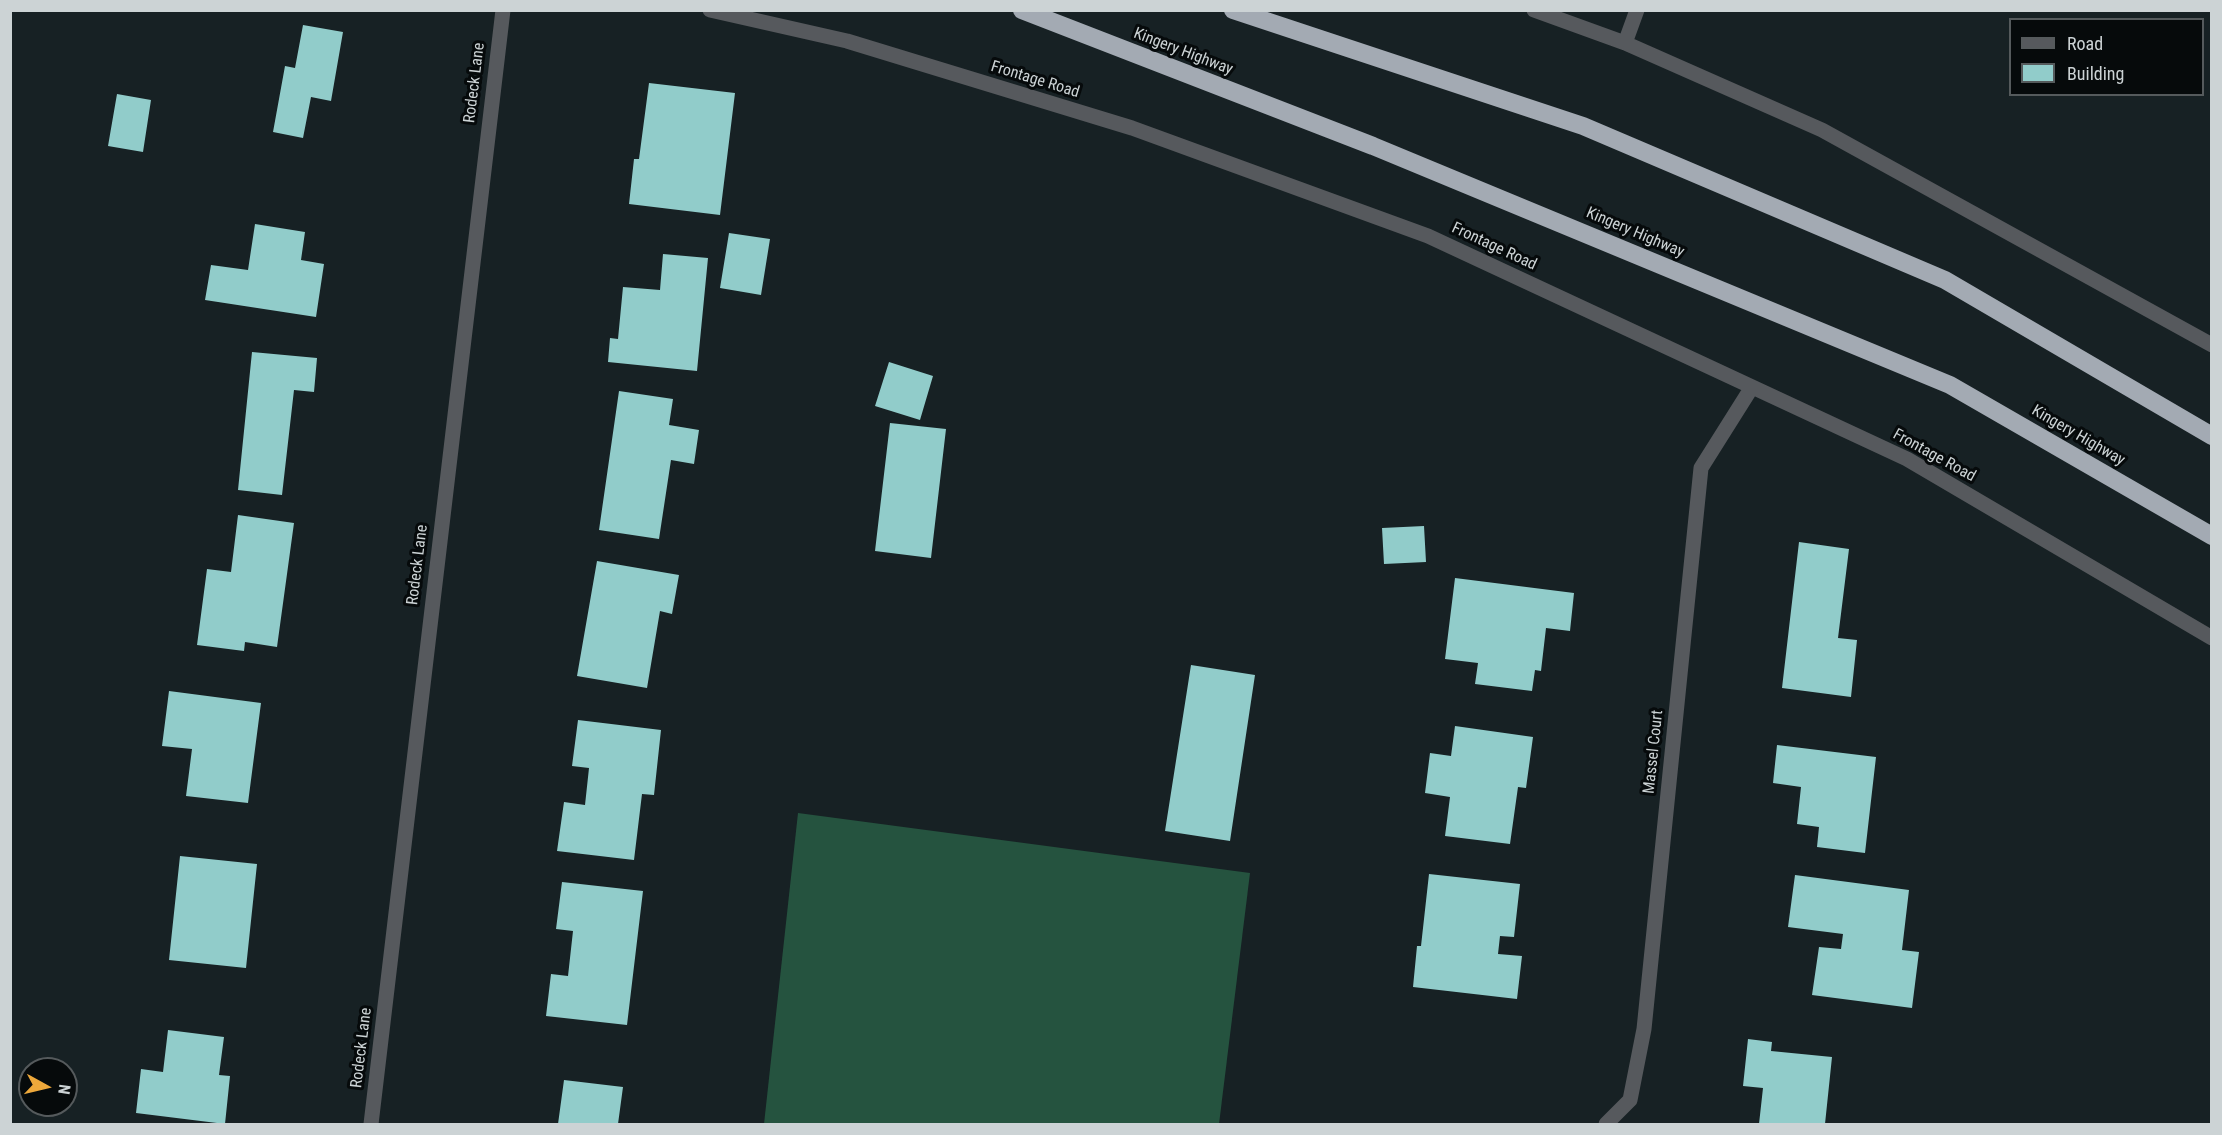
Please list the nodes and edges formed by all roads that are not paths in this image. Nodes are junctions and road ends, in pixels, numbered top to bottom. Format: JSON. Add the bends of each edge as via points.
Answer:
{"nodes":[{"id":1,"x":503,"y":10,"type":"edge"},
{"id":2,"x":710,"y":10,"type":"edge"},
{"id":3,"x":1022,"y":10,"type":"edge"},
{"id":4,"x":1233,"y":10,"type":"edge"},
{"id":5,"x":1534,"y":10,"type":"edge"},
{"id":6,"x":1637,"y":10,"type":"edge"},
{"id":7,"x":1625,"y":43,"type":"junction"},
{"id":8,"x":2211,"y":345,"type":"edge"},
{"id":9,"x":1752,"y":387,"type":"junction"},
{"id":10,"x":2211,"y":436,"type":"edge"},
{"id":11,"x":2211,"y":536,"type":"edge"},
{"id":12,"x":2211,"y":638,"type":"edge"},
{"id":13,"x":371,"y":1125,"type":"edge"},
{"id":14,"x":1606,"y":1125,"type":"edge"}],
"edges":[{"from":1,"to":13,"type":"street","name":"Rodeck Lane"},
{"from":2,"to":9,"type":"street","name":"Frontage Road","via":[[847,41],[1132,128],[1428,236]]},
{"from":3,"to":11,"type":"highway","name":"Kingery Highway","via":[[1373,146],[1950,385]]},
{"from":4,"to":10,"type":"highway","via":[[1583,126],[1945,280]]},
{"from":5,"to":7,"type":"street"},
{"from":6,"to":7,"type":"street"},
{"from":7,"to":8,"type":"street","via":[[1821,130]]},
{"from":9,"to":12,"type":"street","name":"Frontage Road","via":[[1907,459]]},
{"from":9,"to":14,"type":"street","name":"Massel Court","via":[[1701,468],[1644,1029],[1630,1100]]}]}
